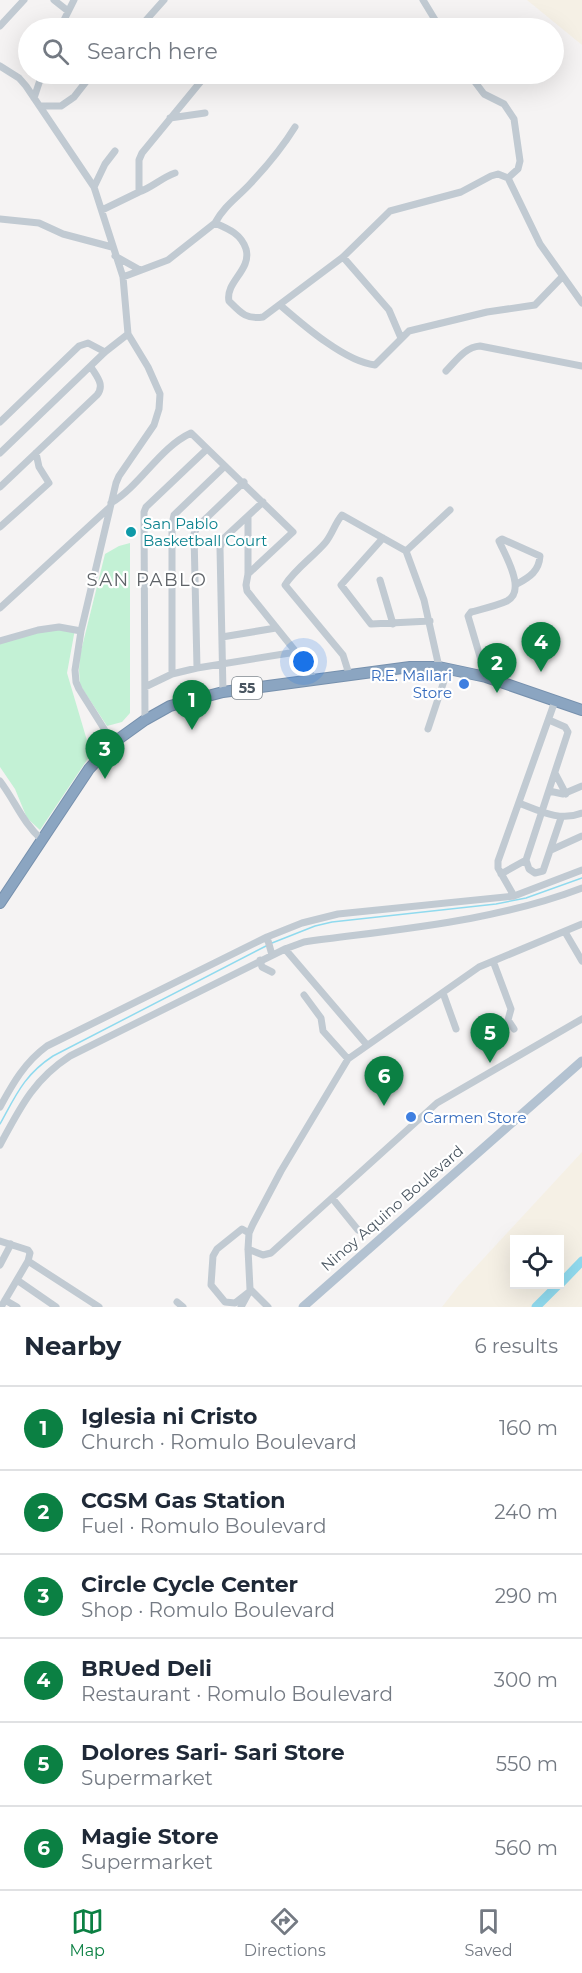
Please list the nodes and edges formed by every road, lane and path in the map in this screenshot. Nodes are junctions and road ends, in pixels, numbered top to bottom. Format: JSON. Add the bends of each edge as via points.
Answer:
{"nodes":[{"id":1,"x":24,"y":0,"type":"edge"},
{"id":2,"x":54,"y":0,"type":"edge"},
{"id":3,"x":74,"y":0,"type":"edge"},
{"id":4,"x":164,"y":0,"type":"edge"},
{"id":5,"x":423,"y":0,"type":"edge"},
{"id":6,"x":68,"y":11,"type":"junction"},
{"id":7,"x":65,"y":18,"type":"edge"},
{"id":8,"x":148,"y":18,"type":"edge"},
{"id":9,"x":434,"y":18,"type":"edge"},
{"id":10,"x":0,"y":26,"type":"edge"},
{"id":11,"x":0,"y":66,"type":"edge"},
{"id":12,"x":18,"y":77,"type":"edge"},
{"id":13,"x":24,"y":84,"type":"edge"},
{"id":14,"x":39,"y":84,"type":"edge"},
{"id":15,"x":84,"y":84,"type":"edge"},
{"id":16,"x":199,"y":84,"type":"edge"},
{"id":17,"x":476,"y":84,"type":"edge"},
{"id":18,"x":34,"y":98,"type":"junction"},
{"id":19,"x":40,"y":106,"type":"junction"},
{"id":20,"x":205,"y":113,"type":"dead end"},
{"id":21,"x":170,"y":118,"type":"junction"},
{"id":22,"x":295,"y":127,"type":"dead end"},
{"id":23,"x":115,"y":151,"type":"dead end"},
{"id":24,"x":175,"y":173,"type":"dead end"},
{"id":25,"x":508,"y":178,"type":"junction"},
{"id":26,"x":94,"y":187,"type":"junction"},
{"id":27,"x":139,"y":192,"type":"junction"},
{"id":28,"x":102,"y":210,"type":"junction"},
{"id":29,"x":0,"y":219,"type":"edge"},
{"id":30,"x":215,"y":223,"type":"junction"},
{"id":31,"x":112,"y":247,"type":"junction"},
{"id":32,"x":115,"y":256,"type":"junction"},
{"id":33,"x":343,"y":256,"type":"junction"},
{"id":34,"x":140,"y":270,"type":"junction"},
{"id":35,"x":123,"y":277,"type":"junction"},
{"id":36,"x":562,"y":277,"type":"junction"},
{"id":37,"x":582,"y":303,"type":"edge"},
{"id":38,"x":279,"y":305,"type":"junction"},
{"id":39,"x":128,"y":334,"type":"junction"},
{"id":40,"x":401,"y":338,"type":"junction"},
{"id":41,"x":105,"y":352,"type":"junction"},
{"id":42,"x":582,"y":366,"type":"edge"},
{"id":43,"x":91,"y":367,"type":"junction"},
{"id":44,"x":446,"y":371,"type":"dead end"},
{"id":45,"x":0,"y":422,"type":"edge"},
{"id":46,"x":207,"y":449,"type":"junction"},
{"id":47,"x":0,"y":453,"type":"edge"},
{"id":48,"x":36,"y":453,"type":"junction"},
{"id":49,"x":225,"y":466,"type":"junction"},
{"id":50,"x":244,"y":482,"type":"junction"},
{"id":51,"x":0,"y":487,"type":"edge"},
{"id":52,"x":263,"y":502,"type":"junction"},
{"id":53,"x":111,"y":505,"type":"junction"},
{"id":54,"x":450,"y":510,"type":"dead end"},
{"id":55,"x":248,"y":516,"type":"junction"},
{"id":56,"x":0,"y":527,"type":"edge"},
{"id":57,"x":383,"y":538,"type":"junction"},
{"id":58,"x":406,"y":551,"type":"junction"},
{"id":59,"x":248,"y":574,"type":"junction"},
{"id":60,"x":380,"y":580,"type":"dead end"},
{"id":61,"x":517,"y":584,"type":"junction"},
{"id":62,"x":0,"y":608,"type":"edge"},
{"id":63,"x":430,"y":621,"type":"junction"},
{"id":64,"x":393,"y":624,"type":"junction"},
{"id":65,"x":276,"y":628,"type":"junction"},
{"id":66,"x":81,"y":631,"type":"junction"},
{"id":67,"x":222,"y":637,"type":"junction"},
{"id":68,"x":0,"y":641,"type":"edge"},
{"id":69,"x":296,"y":652,"type":"junction"},
{"id":70,"x":222,"y":665,"type":"junction"},
{"id":71,"x":197,"y":668,"type":"junction"},
{"id":72,"x":444,"y":668,"type":"junction"},
{"id":73,"x":172,"y":674,"type":"junction"},
{"id":74,"x":349,"y":674,"type":"junction"},
{"id":75,"x":486,"y":677,"type":"junction"},
{"id":76,"x":314,"y":679,"type":"junction"},
{"id":77,"x":145,"y":687,"type":"junction"},
{"id":78,"x":223,"y":692,"type":"junction"},
{"id":79,"x":555,"y":701,"type":"junction"},
{"id":80,"x":582,"y":710,"type":"edge"},
{"id":81,"x":145,"y":720,"type":"junction"},
{"id":82,"x":549,"y":720,"type":"junction"},
{"id":83,"x":428,"y":729,"type":"dead end"},
{"id":84,"x":113,"y":743,"type":"junction"},
{"id":85,"x":555,"y":773,"type":"junction"},
{"id":86,"x":0,"y":782,"type":"edge"},
{"id":87,"x":582,"y":786,"type":"edge"},
{"id":88,"x":549,"y":791,"type":"junction"},
{"id":89,"x":566,"y":794,"type":"junction"},
{"id":90,"x":519,"y":803,"type":"junction"},
{"id":91,"x":542,"y":812,"type":"junction"},
{"id":92,"x":582,"y":813,"type":"edge"},
{"id":93,"x":561,"y":818,"type":"junction"},
{"id":94,"x":582,"y":836,"type":"edge"},
{"id":95,"x":42,"y":840,"type":"junction"},
{"id":96,"x":551,"y":850,"type":"junction"},
{"id":97,"x":526,"y":860,"type":"junction"},
{"id":98,"x":582,"y":870,"type":"edge"},
{"id":99,"x":501,"y":874,"type":"junction"},
{"id":100,"x":582,"y":888,"type":"edge"},
{"id":101,"x":514,"y":896,"type":"junction"},
{"id":102,"x":0,"y":903,"type":"edge"},
{"id":103,"x":582,"y":924,"type":"edge"},
{"id":104,"x":565,"y":932,"type":"junction"},
{"id":105,"x":267,"y":937,"type":"junction"},
{"id":106,"x":285,"y":949,"type":"junction"},
{"id":107,"x":272,"y":955,"type":"junction"},
{"id":108,"x":260,"y":960,"type":"junction"},
{"id":109,"x":493,"y":961,"type":"junction"},
{"id":110,"x":582,"y":961,"type":"edge"},
{"id":111,"x":272,"y":972,"type":"dead end"},
{"id":112,"x":442,"y":993,"type":"junction"},
{"id":113,"x":304,"y":995,"type":"dead end"},
{"id":114,"x":582,"y":1019,"type":"edge"},
{"id":115,"x":456,"y":1029,"type":"dead end"},
{"id":116,"x":514,"y":1029,"type":"dead end"},
{"id":117,"x":367,"y":1045,"type":"junction"},
{"id":118,"x":348,"y":1059,"type":"junction"},
{"id":119,"x":582,"y":1061,"type":"edge"},
{"id":120,"x":0,"y":1107,"type":"edge"},
{"id":121,"x":0,"y":1145,"type":"edge"},
{"id":122,"x":332,"y":1197,"type":"junction"},
{"id":123,"x":358,"y":1230,"type":"dead end"},
{"id":124,"x":249,"y":1233,"type":"junction"},
{"id":125,"x":0,"y":1241,"type":"edge"},
{"id":126,"x":12,"y":1244,"type":"junction"},
{"id":127,"x":248,"y":1249,"type":"junction"},
{"id":128,"x":28,"y":1261,"type":"junction"},
{"id":129,"x":0,"y":1264,"type":"edge"},
{"id":130,"x":17,"y":1280,"type":"junction"},
{"id":131,"x":250,"y":1290,"type":"junction"},
{"id":132,"x":5,"y":1300,"type":"junction"},
{"id":133,"x":1,"y":1307,"type":"edge"},
{"id":134,"x":17,"y":1307,"type":"edge"},
{"id":135,"x":56,"y":1307,"type":"edge"},
{"id":136,"x":99,"y":1307,"type":"edge"},
{"id":137,"x":241,"y":1307,"type":"edge"},
{"id":138,"x":268,"y":1307,"type":"edge"},
{"id":139,"x":303,"y":1307,"type":"edge"}],
"edges":[{"from":1,"to":10,"type":"street"},
{"from":2,"to":6,"type":"street"},
{"from":3,"to":6,"type":"street"},
{"from":4,"to":8,"type":"street"},
{"from":5,"to":9,"type":"street"},
{"from":6,"to":7,"type":"street"},
{"from":11,"to":12,"type":"street"},
{"from":13,"to":18,"type":"street"},
{"from":14,"to":18,"type":"street"},
{"from":15,"to":19,"type":"street","via":[[61,106]]},
{"from":16,"to":21,"type":"street"},
{"from":17,"to":25,"type":"street","via":[[484,94],[504,104],[514,119],[520,161]]},
{"from":18,"to":19,"type":"street"},
{"from":19,"to":26,"type":"street"},
{"from":20,"to":21,"type":"street"},
{"from":21,"to":27,"type":"street","via":[[139,160]]},
{"from":22,"to":30,"type":"street","via":[[276,155],[221,211]]},
{"from":23,"to":26,"type":"street"},
{"from":24,"to":27,"type":"street"},
{"from":25,"to":33,"type":"street","via":[[498,174],[461,192],[390,211]]},
{"from":25,"to":36,"type":"street","via":[[540,244]]},
{"from":26,"to":28,"type":"street"},
{"from":27,"to":28,"type":"street"},
{"from":28,"to":31,"type":"street"},
{"from":29,"to":31,"type":"street","via":[[39,223]]},
{"from":30,"to":34,"type":"street","via":[[168,260]]},
{"from":30,"to":38,"type":"street","via":[[242,240],[247,253],[245,266],[229,291],[229,301],[243,316],[254,319]]},
{"from":31,"to":32,"type":"street"},
{"from":32,"to":34,"type":"street"},
{"from":32,"to":35,"type":"street"},
{"from":33,"to":38,"type":"street"},
{"from":33,"to":40,"type":"street","via":[[389,310]]},
{"from":34,"to":35,"type":"street"},
{"from":35,"to":39,"type":"street"},
{"from":36,"to":37,"type":"street"},
{"from":36,"to":40,"type":"street","via":[[535,305],[409,331]]},
{"from":38,"to":40,"type":"street","via":[[305,327],[367,364],[380,362]]},
{"from":39,"to":41,"type":"street"},
{"from":39,"to":53,"type":"street","via":[[160,394],[159,409],[149,432],[119,476]]},
{"from":41,"to":43,"type":"street"},
{"from":41,"to":45,"type":"street","via":[[88,343],[79,346]]},
{"from":42,"to":44,"type":"street","via":[[472,346]]},
{"from":43,"to":47,"type":"street"},
{"from":43,"to":48,"type":"street","via":[[101,383],[100,391]]},
{"from":46,"to":49,"type":"street"},
{"from":46,"to":53,"type":"street","via":[[188,434]]},
{"from":46,"to":77,"type":"street","via":[[144,512]]},
{"from":48,"to":51,"type":"street"},
{"from":48,"to":56,"type":"street","via":[[49,483]]},
{"from":49,"to":50,"type":"street"},
{"from":49,"to":73,"type":"street","via":[[174,515]]},
{"from":50,"to":52,"type":"street"},
{"from":50,"to":71,"type":"street","via":[[194,534]]},
{"from":52,"to":55,"type":"street"},
{"from":52,"to":59,"type":"street","via":[[293,532]]},
{"from":53,"to":62,"type":"street"},
{"from":53,"to":66,"type":"street"},
{"from":54,"to":58,"type":"street"},
{"from":55,"to":59,"type":"street"},
{"from":55,"to":67,"type":"street","via":[[223,539],[220,548]]},
{"from":57,"to":58,"type":"street"},
{"from":57,"to":64,"type":"street","via":[[341,585],[371,624]]},
{"from":57,"to":74,"type":"street","via":[[342,515],[325,543],[285,585],[343,655]]},
{"from":58,"to":63,"type":"street"},
{"from":59,"to":65,"type":"street","via":[[250,596]]},
{"from":60,"to":64,"type":"street"},
{"from":61,"to":61,"type":"street","via":[[535,572],[540,556],[502,539],[499,541]]},
{"from":61,"to":75,"type":"street","via":[[509,600],[468,616]]},
{"from":63,"to":64,"type":"street"},
{"from":63,"to":72,"type":"street"},
{"from":65,"to":67,"type":"street"},
{"from":65,"to":69,"type":"street"},
{"from":66,"to":68,"type":"street","via":[[59,627]]},
{"from":66,"to":84,"type":"street","via":[[76,682]]},
{"from":67,"to":70,"type":"street"},
{"from":69,"to":70,"type":"street"},
{"from":69,"to":76,"type":"street"},
{"from":70,"to":71,"type":"street"},
{"from":70,"to":78,"type":"street"},
{"from":71,"to":73,"type":"street"},
{"from":72,"to":74,"type":"highway","number":"55","via":[[410,667]]},
{"from":72,"to":75,"type":"highway","number":"55"},
{"from":72,"to":83,"type":"street"},
{"from":73,"to":77,"type":"street"},
{"from":74,"to":76,"type":"highway","number":"55"},
{"from":75,"to":79,"type":"highway","number":"55"},
{"from":76,"to":78,"type":"highway","number":"55"},
{"from":77,"to":81,"type":"street"},
{"from":78,"to":81,"type":"highway","number":"55","via":[[170,706]]},
{"from":79,"to":80,"type":"highway","number":"55"},
{"from":79,"to":82,"type":"street"},
{"from":81,"to":84,"type":"highway","number":"55"},
{"from":82,"to":85,"type":"street","via":[[568,732]]},
{"from":82,"to":90,"type":"street"},
{"from":84,"to":95,"type":"highway","number":"55","via":[[89,769]]},
{"from":85,"to":88,"type":"street"},
{"from":85,"to":89,"type":"street"},
{"from":86,"to":95,"type":"street","via":[[28,827]]},
{"from":87,"to":89,"type":"street"},
{"from":88,"to":89,"type":"street"},
{"from":88,"to":91,"type":"street"},
{"from":90,"to":91,"type":"street"},
{"from":90,"to":99,"type":"street","via":[[498,861]]},
{"from":91,"to":93,"type":"street"},
{"from":91,"to":97,"type":"street"},
{"from":92,"to":93,"type":"street"},
{"from":93,"to":96,"type":"street"},
{"from":94,"to":96,"type":"street"},
{"from":95,"to":102,"type":"highway","number":"55"},
{"from":96,"to":97,"type":"street","via":[[539,873],[529,869]]},
{"from":97,"to":99,"type":"street"},
{"from":98,"to":101,"type":"street"},
{"from":99,"to":101,"type":"street"},
{"from":100,"to":106,"type":"street","via":[[473,919],[304,942]]},
{"from":101,"to":105,"type":"street","via":[[338,914]]},
{"from":103,"to":104,"type":"street"},
{"from":104,"to":109,"type":"street"},
{"from":104,"to":110,"type":"street"},
{"from":105,"to":107,"type":"street"},
{"from":105,"to":120,"type":"street","via":[[47,1046],[23,1068]]},
{"from":106,"to":107,"type":"street"},
{"from":106,"to":117,"type":"street"},
{"from":107,"to":108,"type":"street"},
{"from":108,"to":111,"type":"street","via":[[262,967]]},
{"from":108,"to":121,"type":"street","via":[[55,1066],[35,1086]]},
{"from":109,"to":112,"type":"street"},
{"from":109,"to":116,"type":"street","via":[[511,1009],[508,1020]]},
{"from":112,"to":115,"type":"street"},
{"from":112,"to":117,"type":"street"},
{"from":113,"to":118,"type":"street","via":[[321,1018],[324,1030]]},
{"from":114,"to":122,"type":"street","via":[[436,1103]]},
{"from":117,"to":118,"type":"street"},
{"from":118,"to":124,"type":"street","via":[[280,1171]]},
{"from":119,"to":139,"type":"main road","name":"Ninoy Aquino Boulevard"},
{"from":122,"to":123,"type":"street"},
{"from":122,"to":127,"type":"street","via":[[267,1255]]},
{"from":124,"to":127,"type":"street"},
{"from":124,"to":131,"type":"street","via":[[242,1229],[217,1249],[211,1285],[225,1302],[235,1303]]},
{"from":125,"to":126,"type":"street"},
{"from":126,"to":128,"type":"street","via":[[30,1252]]},
{"from":126,"to":129,"type":"street"},
{"from":127,"to":131,"type":"street"},
{"from":128,"to":130,"type":"street"},
{"from":128,"to":136,"type":"street"},
{"from":130,"to":132,"type":"street"},
{"from":130,"to":135,"type":"street"},
{"from":131,"to":137,"type":"street"},
{"from":131,"to":138,"type":"street"},
{"from":132,"to":133,"type":"street"},
{"from":132,"to":134,"type":"street"}]}
